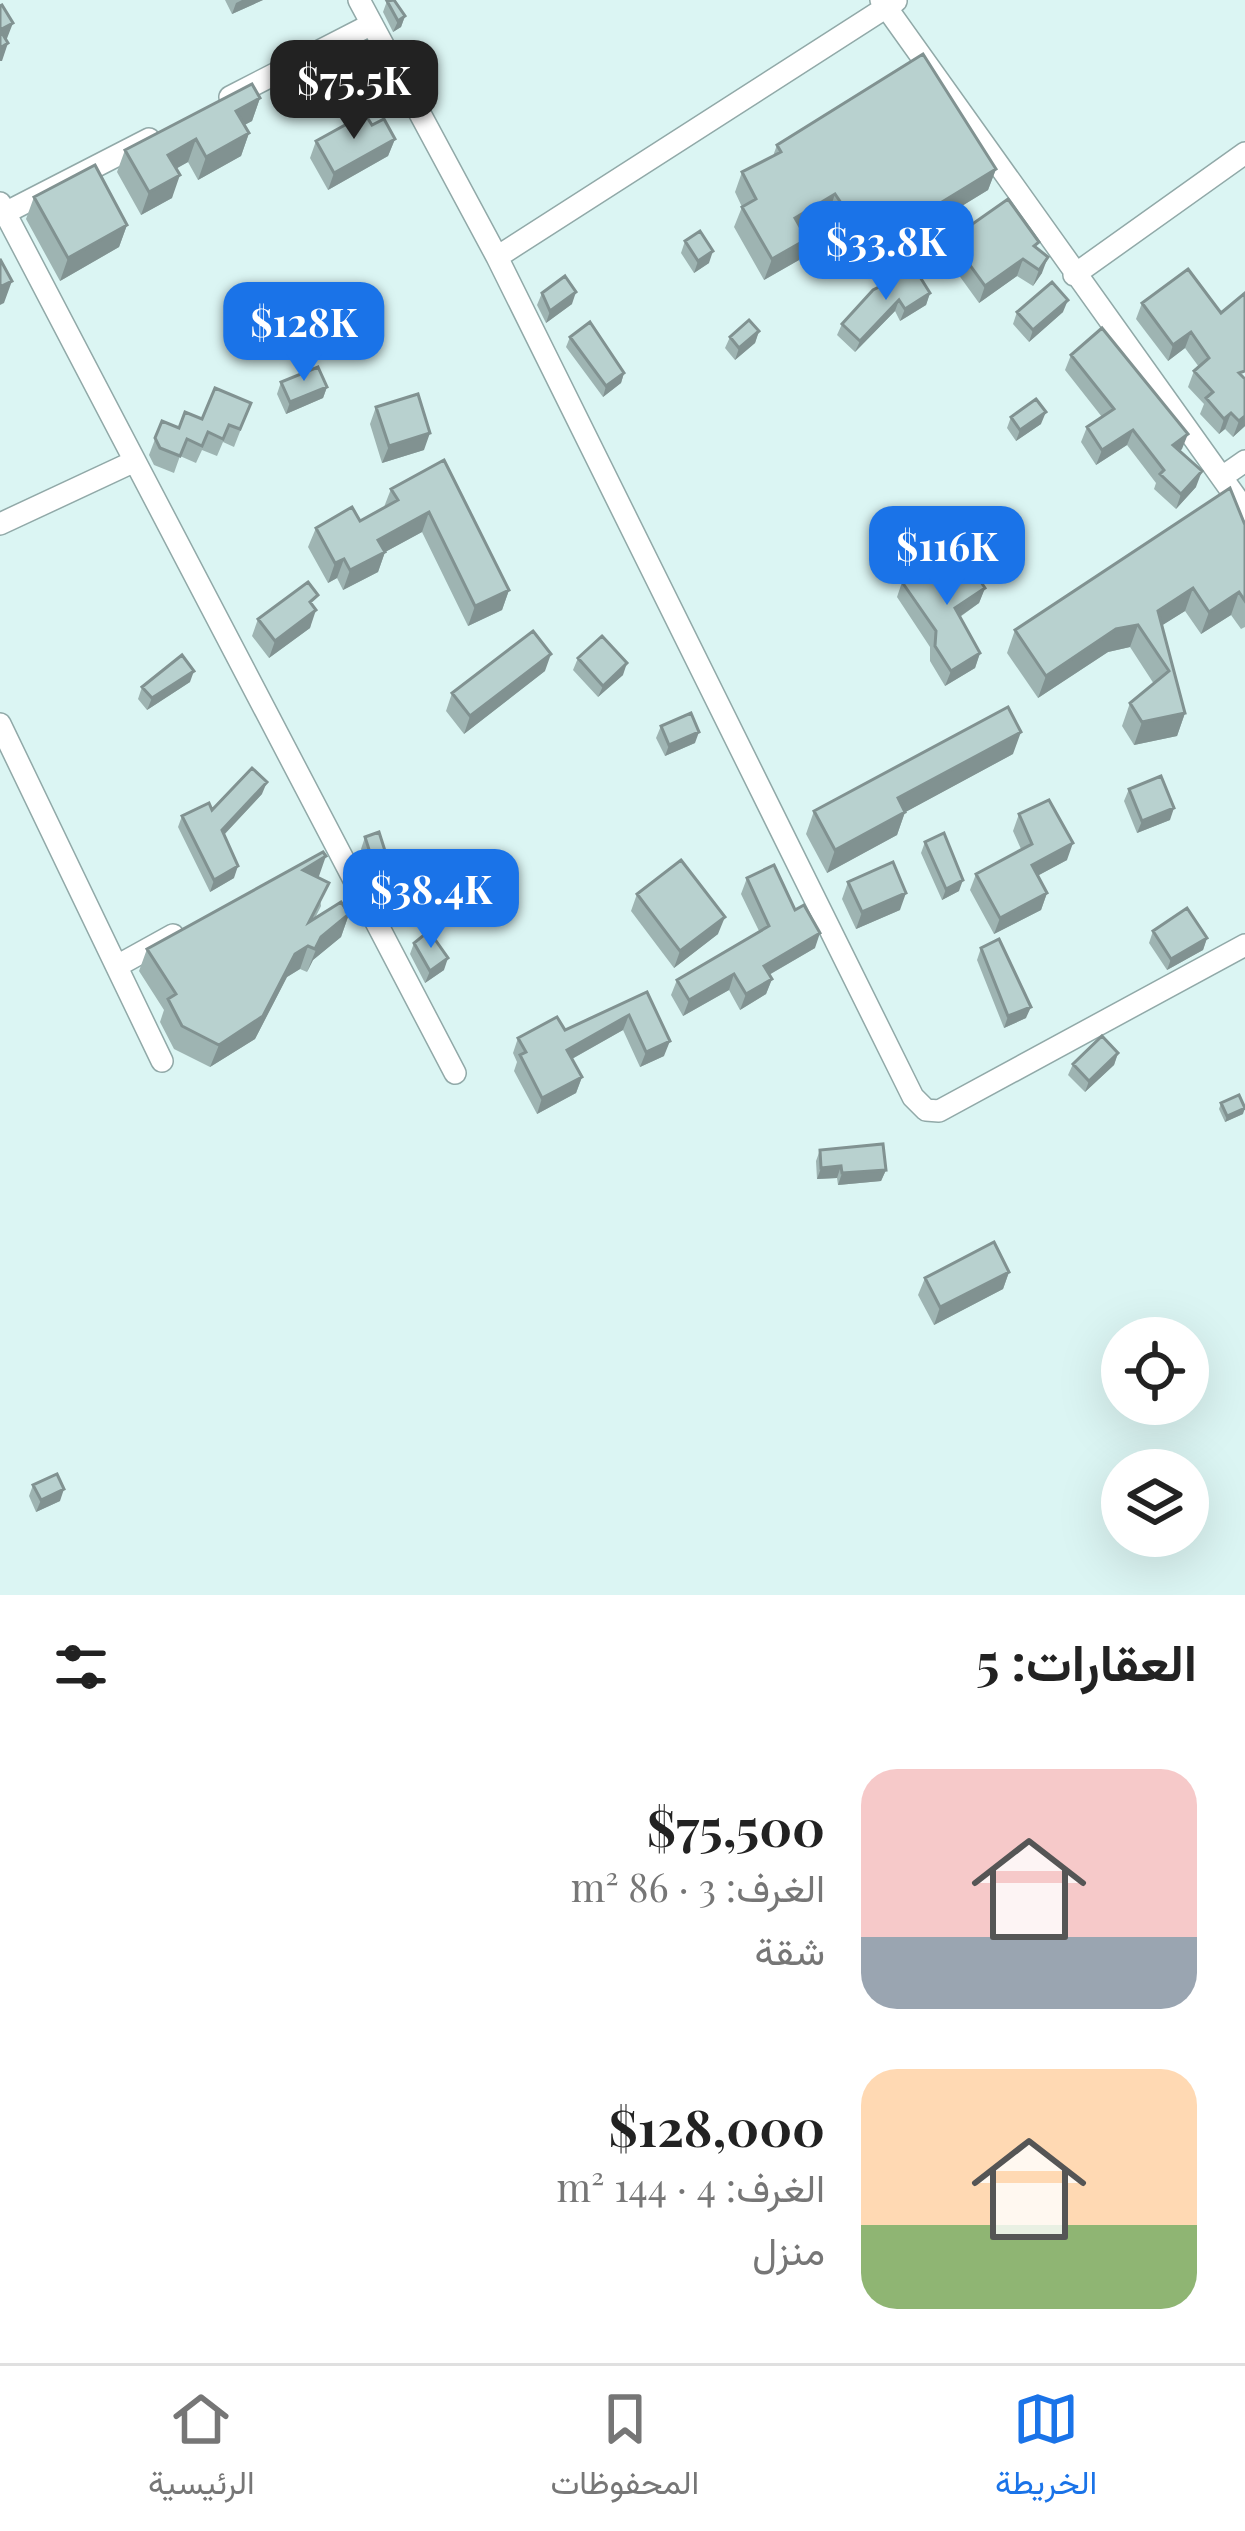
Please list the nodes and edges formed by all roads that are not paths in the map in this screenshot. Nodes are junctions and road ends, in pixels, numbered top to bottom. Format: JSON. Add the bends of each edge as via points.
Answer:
{"nodes":[{"id":1,"x":359,"y":0,"type":"edge"},
{"id":2,"x":888,"y":3,"type":"edge"},
{"id":3,"x":372,"y":24,"type":"junction"},
{"id":4,"x":209,"y":108,"type":"edge"},
{"id":5,"x":168,"y":129,"type":"edge"},
{"id":6,"x":1245,"y":153,"type":"edge"},
{"id":7,"x":5,"y":221,"type":"edge"},
{"id":8,"x":497,"y":257,"type":"junction"},
{"id":9,"x":1074,"y":275,"type":"junction"},
{"id":10,"x":1245,"y":460,"type":"edge"},
{"id":11,"x":135,"y":461,"type":"junction"},
{"id":12,"x":1222,"y":477,"type":"junction"},
{"id":13,"x":1245,"y":510,"type":"edge"},
{"id":14,"x":0,"y":524,"type":"edge"},
{"id":15,"x":0,"y":724,"type":"edge"},
{"id":16,"x":196,"y":922,"type":"edge"},
{"id":17,"x":1245,"y":945,"type":"edge"},
{"id":18,"x":116,"y":966,"type":"junction"},
{"id":19,"x":162,"y":1061,"type":"dead end"},
{"id":20,"x":455,"y":1073,"type":"dead end"}],
"edges":[{"from":1,"to":3,"type":"street"},
{"from":2,"to":8,"type":"street"},
{"from":2,"to":9,"type":"street"},
{"from":3,"to":4,"type":"street"},
{"from":3,"to":8,"type":"street"},
{"from":5,"to":7,"type":"street"},
{"from":6,"to":9,"type":"street"},
{"from":7,"to":11,"type":"street"},
{"from":8,"to":17,"type":"street","via":[[926,1110],[939,1111]]},
{"from":9,"to":12,"type":"street"},
{"from":10,"to":12,"type":"street"},
{"from":11,"to":14,"type":"street"},
{"from":11,"to":20,"type":"street","via":[[326,851]]},
{"from":12,"to":13,"type":"street"},
{"from":15,"to":18,"type":"street"},
{"from":16,"to":18,"type":"street"},
{"from":18,"to":19,"type":"street"}]}
